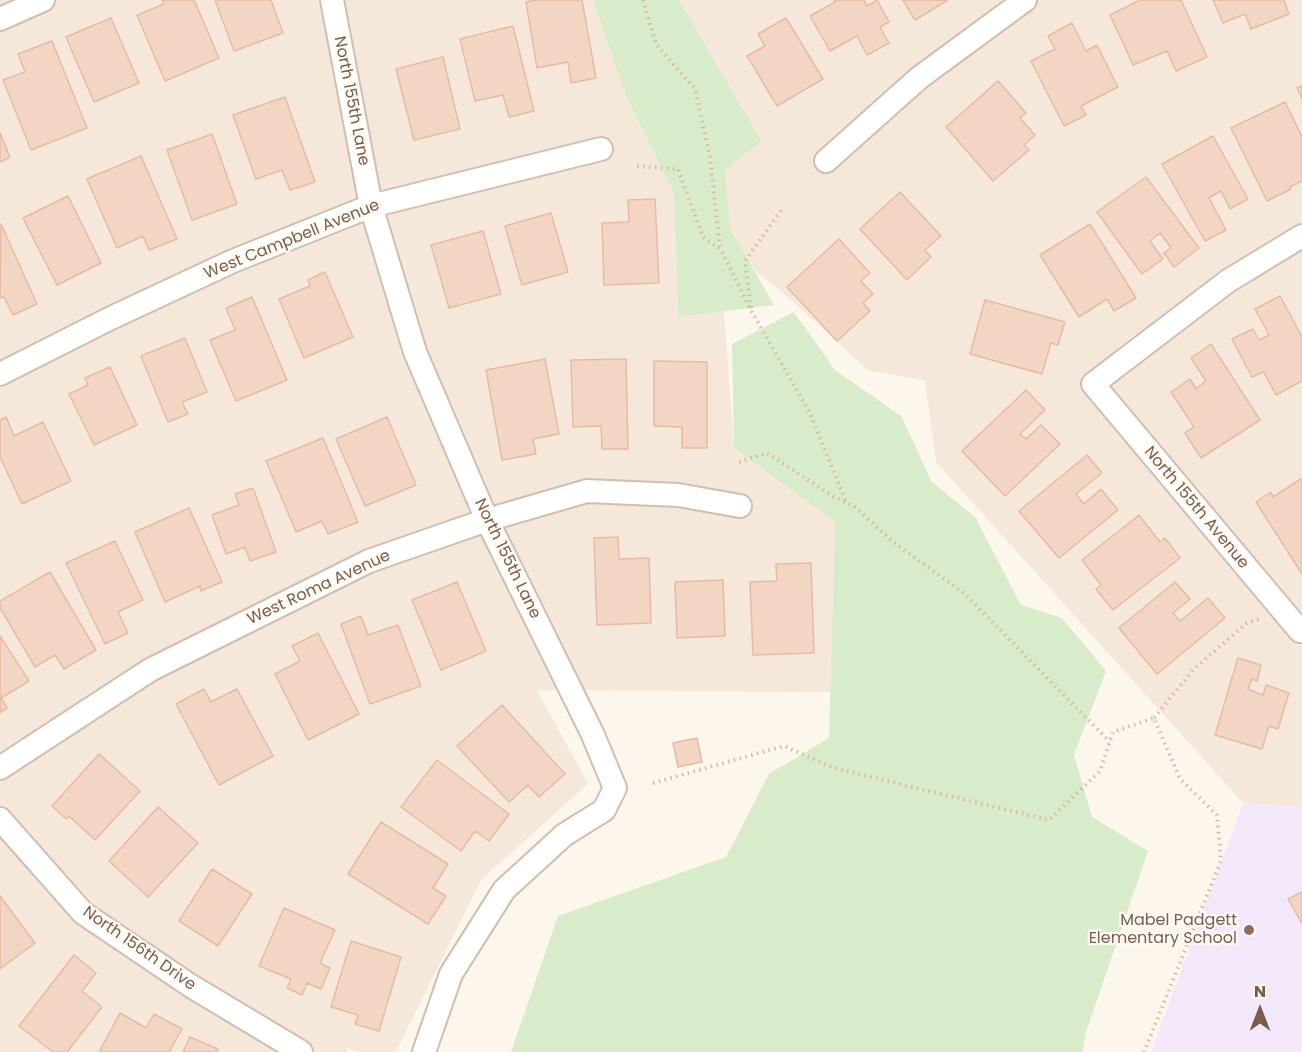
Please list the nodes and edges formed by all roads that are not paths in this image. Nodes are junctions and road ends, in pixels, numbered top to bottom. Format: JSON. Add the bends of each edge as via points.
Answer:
{"nodes":[{"id":1,"x":43,"y":0,"type":"edge"},
{"id":2,"x":332,"y":0,"type":"edge"},
{"id":3,"x":1024,"y":0,"type":"edge"},
{"id":4,"x":0,"y":19,"type":"edge"},
{"id":5,"x":601,"y":149,"type":"dead end"},
{"id":6,"x":826,"y":161,"type":"dead end"},
{"id":7,"x":371,"y":206,"type":"junction"},
{"id":8,"x":1302,"y":236,"type":"edge"},
{"id":9,"x":0,"y":374,"type":"edge"},
{"id":10,"x":740,"y":506,"type":"dead end"},
{"id":11,"x":487,"y":520,"type":"junction"},
{"id":12,"x":1301,"y":630,"type":"edge"},
{"id":13,"x":0,"y":768,"type":"edge"},
{"id":14,"x":0,"y":819,"type":"edge"},
{"id":15,"x":301,"y":1052,"type":"edge"},
{"id":16,"x":424,"y":1052,"type":"edge"}],
"edges":[{"from":1,"to":4,"type":"street"},
{"from":2,"to":7,"type":"street","name":"North 155th Lane"},
{"from":3,"to":6,"type":"street","via":[[919,78]]},
{"from":5,"to":7,"type":"street","name":"West Campbell Avenue"},
{"from":7,"to":9,"type":"street","name":"West Campbell Avenue","via":[[233,261]]},
{"from":7,"to":11,"type":"street","name":"North 155th Lane","via":[[414,351]]},
{"from":8,"to":12,"type":"street","name":"North 155th Avenue","via":[[1228,281],[1094,384]]},
{"from":10,"to":11,"type":"street","name":"West Roma Avenue","via":[[678,495],[587,491]]},
{"from":11,"to":13,"type":"street","name":"West Roma Avenue","via":[[369,561],[150,670]]},
{"from":11,"to":16,"type":"street","name":"North 155th Lane","via":[[615,788],[604,810],[564,835],[504,890],[451,974]]},
{"from":14,"to":15,"type":"street","name":"North 156th Drive","via":[[83,913],[191,986]]}]}
